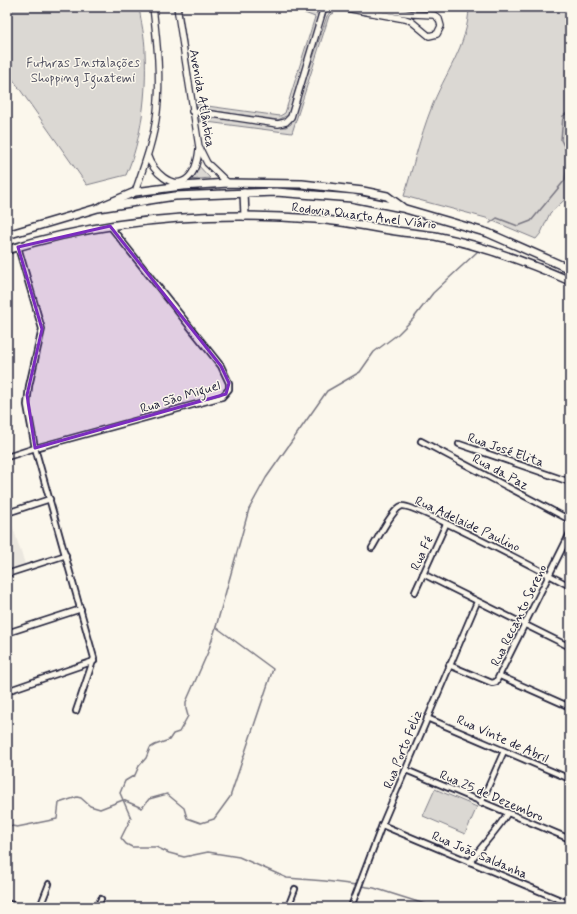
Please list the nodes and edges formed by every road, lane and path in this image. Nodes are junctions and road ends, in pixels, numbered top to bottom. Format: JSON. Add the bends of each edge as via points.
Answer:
{"nodes":[{"id":1,"x":152,"y":7,"type":"edge"},
{"id":2,"x":177,"y":7,"type":"edge"},
{"id":3,"x":324,"y":7,"type":"edge"},
{"id":4,"x":340,"y":7,"type":"edge"},
{"id":5,"x":370,"y":7,"type":"edge"},
{"id":6,"x":420,"y":14,"type":"junction"},
{"id":7,"x":416,"y":25,"type":"junction"},
{"id":8,"x":192,"y":111,"type":"junction"},
{"id":9,"x":199,"y":147,"type":"junction"},
{"id":10,"x":148,"y":156,"type":"junction"},
{"id":11,"x":228,"y":183,"type":"junction"},
{"id":12,"x":135,"y":192,"type":"junction"},
{"id":13,"x":244,"y":193,"type":"junction"},
{"id":14,"x":98,"y":208,"type":"junction"},
{"id":15,"x":402,"y":208,"type":"junction"},
{"id":16,"x":245,"y":216,"type":"junction"},
{"id":17,"x":110,"y":226,"type":"junction"},
{"id":18,"x":7,"y":235,"type":"edge"},
{"id":19,"x":18,"y":247,"type":"junction"},
{"id":20,"x":7,"y":250,"type":"edge"},
{"id":21,"x":570,"y":269,"type":"edge"},
{"id":22,"x":570,"y":281,"type":"edge"},
{"id":23,"x":421,"y":441,"type":"dead end"},
{"id":24,"x":459,"y":444,"type":"dead end"},
{"id":25,"x":35,"y":448,"type":"junction"},
{"id":26,"x":7,"y":457,"type":"edge"},
{"id":27,"x":570,"y":482,"type":"edge"},
{"id":28,"x":50,"y":499,"type":"junction"},
{"id":29,"x":7,"y":514,"type":"edge"},
{"id":30,"x":570,"y":520,"type":"edge"},
{"id":31,"x":446,"y":524,"type":"junction"},
{"id":32,"x":570,"y":533,"type":"edge"},
{"id":33,"x":372,"y":548,"type":"dead end"},
{"id":34,"x":66,"y":554,"type":"junction"},
{"id":35,"x":7,"y":574,"type":"edge"},
{"id":36,"x":423,"y":574,"type":"junction"},
{"id":37,"x":549,"y":575,"type":"junction"},
{"id":38,"x":570,"y":586,"type":"edge"},
{"id":39,"x":415,"y":592,"type":"dead end"},
{"id":40,"x":477,"y":602,"type":"junction"},
{"id":41,"x":81,"y":609,"type":"junction"},
{"id":42,"x":524,"y":626,"type":"junction"},
{"id":43,"x":7,"y":633,"type":"edge"},
{"id":44,"x":570,"y":647,"type":"edge"},
{"id":45,"x":94,"y":661,"type":"junction"},
{"id":46,"x":450,"y":665,"type":"junction"},
{"id":47,"x":500,"y":676,"type":"junction"},
{"id":48,"x":7,"y":691,"type":"edge"},
{"id":49,"x":570,"y":707,"type":"edge"},
{"id":50,"x":76,"y":711,"type":"dead end"},
{"id":51,"x":427,"y":718,"type":"junction"},
{"id":52,"x":504,"y":751,"type":"junction"},
{"id":53,"x":406,"y":770,"type":"junction"},
{"id":54,"x":570,"y":779,"type":"edge"},
{"id":55,"x":481,"y":803,"type":"junction"},
{"id":56,"x":507,"y":814,"type":"junction"},
{"id":57,"x":382,"y":825,"type":"junction"},
{"id":58,"x":570,"y":839,"type":"edge"},
{"id":59,"x":470,"y":862,"type":"junction"},
{"id":60,"x":49,"y":884,"type":"dead end"},
{"id":61,"x":295,"y":889,"type":"dead end"},
{"id":62,"x":101,"y":899,"type":"dead end"},
{"id":63,"x":7,"y":903,"type":"edge"},
{"id":64,"x":570,"y":904,"type":"edge"},
{"id":65,"x":17,"y":907,"type":"edge"},
{"id":66,"x":40,"y":907,"type":"edge"},
{"id":67,"x":97,"y":907,"type":"edge"},
{"id":68,"x":288,"y":907,"type":"edge"},
{"id":69,"x":351,"y":907,"type":"edge"}],
"edges":[{"from":1,"to":10,"type":"street","via":[[158,64],[157,111]]},
{"from":2,"to":8,"type":"street","name":"Avenida Atlântica"},
{"from":3,"to":8,"type":"street","via":[[291,117],[286,122],[278,124]]},
{"from":4,"to":7,"type":"street","via":[[405,19]]},
{"from":5,"to":6,"type":"street"},
{"from":6,"to":7,"type":"street"},
{"from":6,"to":7,"type":"street","via":[[437,17],[441,22],[440,29],[437,34],[429,36]]},
{"from":8,"to":9,"type":"street","name":"Avenida Atlântica"},
{"from":9,"to":10,"type":"street","via":[[193,172],[182,182],[162,177],[150,164]]},
{"from":9,"to":11,"type":"street","name":"Avenida Atlântica","via":[[207,163]]},
{"from":10,"to":12,"type":"street"},
{"from":11,"to":12,"type":"highway"},
{"from":11,"to":15,"type":"highway","via":[[302,184],[363,191],[387,196]]},
{"from":12,"to":14,"type":"highway"},
{"from":13,"to":14,"type":"highway","name":"Rodovia Quarto Anel Viário","via":[[175,196]]},
{"from":13,"to":15,"type":"highway","name":"Rodovia Quarto Anel Viário","via":[[276,192],[352,198]]},
{"from":13,"to":16,"type":"highway"},
{"from":14,"to":18,"type":"highway","name":"Rodovia Quarto Anel Viário"},
{"from":15,"to":21,"type":"highway","name":"Rodovia Quarto Anel Viário","via":[[488,233]]},
{"from":16,"to":17,"type":"highway","name":"Rodovia Quarto Anel Viário","via":[[167,219]]},
{"from":16,"to":22,"type":"highway","name":"Rodovia Quarto Anel Viário","via":[[316,219],[436,236],[522,261]]},
{"from":17,"to":19,"type":"highway","name":"Rodovia Quarto Anel Viário"},
{"from":17,"to":25,"type":"street","name":"Rua São Miguel","via":[[221,366],[229,389],[222,397]]},
{"from":19,"to":20,"type":"highway","name":"Rodovia Quarto Anel Viário"},
{"from":19,"to":25,"type":"street","via":[[42,328],[27,394]]},
{"from":23,"to":30,"type":"street","name":"Rua da Paz"},
{"from":24,"to":27,"type":"street","name":"Rua José Elita"},
{"from":25,"to":26,"type":"street","name":"Rua São Miguel"},
{"from":25,"to":28,"type":"street"},
{"from":28,"to":29,"type":"street"},
{"from":28,"to":34,"type":"street"},
{"from":31,"to":33,"type":"street","name":"Rua Adelaide Paulino","via":[[401,506]]},
{"from":31,"to":36,"type":"street","name":"Rua Fé"},
{"from":31,"to":37,"type":"street","name":"Rua Adelaide Paulino"},
{"from":32,"to":37,"type":"street","name":"Rua Recanto Sereno"},
{"from":34,"to":35,"type":"street"},
{"from":34,"to":41,"type":"street"},
{"from":36,"to":39,"type":"street","name":"Rua Fé"},
{"from":36,"to":40,"type":"street"},
{"from":37,"to":38,"type":"street","name":"Rua Adelaide Paulino"},
{"from":37,"to":42,"type":"street","name":"Rua Recanto Sereno"},
{"from":40,"to":42,"type":"street"},
{"from":40,"to":46,"type":"street","name":"Rua Porto Feliz"},
{"from":41,"to":43,"type":"street"},
{"from":41,"to":45,"type":"street"},
{"from":42,"to":44,"type":"street"},
{"from":42,"to":47,"type":"street","name":"Rua Recanto Sereno"},
{"from":45,"to":48,"type":"street"},
{"from":45,"to":50,"type":"street"},
{"from":46,"to":47,"type":"street","name":"Rua Recanto Sereno","via":[[492,683]]},
{"from":46,"to":51,"type":"street","name":"Rua Porto Feliz"},
{"from":47,"to":49,"type":"street"},
{"from":51,"to":52,"type":"street","name":"Rua Vinte de Abril"},
{"from":51,"to":53,"type":"street","name":"Rua Porto Feliz"},
{"from":52,"to":54,"type":"street","name":"Rua Vinte de Abril"},
{"from":52,"to":55,"type":"street"},
{"from":53,"to":55,"type":"street","name":"Rua 25 de Dezembro"},
{"from":53,"to":57,"type":"street","name":"Rua Porto Feliz"},
{"from":55,"to":56,"type":"street","name":"Rua 25 de Dezembro"},
{"from":56,"to":58,"type":"street","name":"Rua 25 de Dezembro"},
{"from":56,"to":59,"type":"street","via":[[497,831],[483,844]]},
{"from":57,"to":59,"type":"street","name":"Rua João Saldanha"},
{"from":57,"to":69,"type":"street","name":"Rua Porto Feliz"},
{"from":59,"to":64,"type":"street","name":"Rua João Saldanha"},
{"from":60,"to":66,"type":"street"},
{"from":61,"to":68,"type":"street"},
{"from":62,"to":67,"type":"street"},
{"from":63,"to":65,"type":"street"}]}
